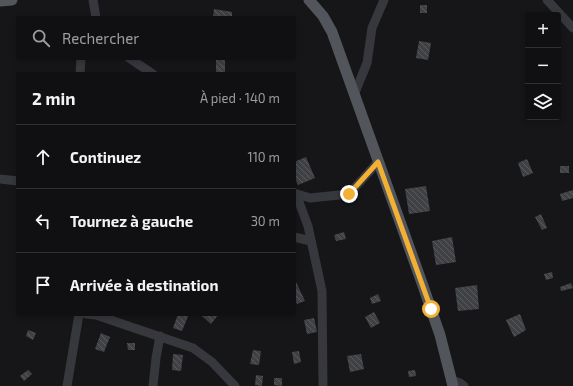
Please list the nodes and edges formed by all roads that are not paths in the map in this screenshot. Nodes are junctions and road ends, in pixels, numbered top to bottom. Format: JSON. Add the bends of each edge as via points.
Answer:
{"nodes":[{"id":1,"x":12,"y":0,"type":"edge"},
{"id":2,"x":93,"y":0,"type":"edge"},
{"id":3,"x":309,"y":0,"type":"edge"},
{"id":4,"x":384,"y":0,"type":"edge"},
{"id":5,"x":547,"y":0,"type":"edge"},
{"id":6,"x":0,"y":1,"type":"edge"},
{"id":7,"x":96,"y":16,"type":"edge"},
{"id":8,"x":573,"y":28,"type":"edge"},
{"id":9,"x":81,"y":60,"type":"edge"},
{"id":10,"x":132,"y":60,"type":"edge"},
{"id":11,"x":80,"y":72,"type":"edge"},
{"id":12,"x":150,"y":72,"type":"edge"},
{"id":13,"x":354,"y":95,"type":"junction"},
{"id":14,"x":378,"y":162,"type":"junction"},
{"id":15,"x":0,"y":179,"type":"edge"},
{"id":16,"x":16,"y":182,"type":"edge"},
{"id":17,"x":296,"y":193,"type":"edge"},
{"id":18,"x":296,"y":196,"type":"edge"},
{"id":19,"x":296,"y":237,"type":"edge"},
{"id":20,"x":311,"y":241,"type":"junction"},
{"id":21,"x":79,"y":316,"type":"edge"},
{"id":22,"x":99,"y":316,"type":"edge"},
{"id":23,"x":160,"y":336,"type":"junction"},
{"id":24,"x":453,"y":383,"type":"edge"},
{"id":25,"x":67,"y":386,"type":"edge"},
{"id":26,"x":153,"y":386,"type":"edge"},
{"id":27,"x":236,"y":386,"type":"edge"},
{"id":28,"x":323,"y":386,"type":"edge"},
{"id":29,"x":464,"y":386,"type":"edge"}],
"edges":[{"from":1,"to":6,"type":"main road"},
{"from":2,"to":7,"type":"street"},
{"from":3,"to":13,"type":"main road","via":[[323,16],[332,32]]},
{"from":4,"to":13,"type":"street","via":[[372,28],[367,63]]},
{"from":5,"to":8,"type":"street"},
{"from":9,"to":11,"type":"street"},
{"from":10,"to":12,"type":"street"},
{"from":13,"to":14,"type":"main road"},
{"from":14,"to":17,"type":"street","via":[[349,194],[310,198]]},
{"from":14,"to":24,"type":"main road","via":[[435,320]]},
{"from":15,"to":16,"type":"street"},
{"from":18,"to":20,"type":"street"},
{"from":19,"to":20,"type":"street"},
{"from":20,"to":28,"type":"street","via":[[322,291]]},
{"from":21,"to":25,"type":"street"},
{"from":22,"to":23,"type":"street"},
{"from":23,"to":26,"type":"street"},
{"from":23,"to":27,"type":"street","via":[[193,348],[212,362]]},
{"from":24,"to":29,"type":"street"}]}
